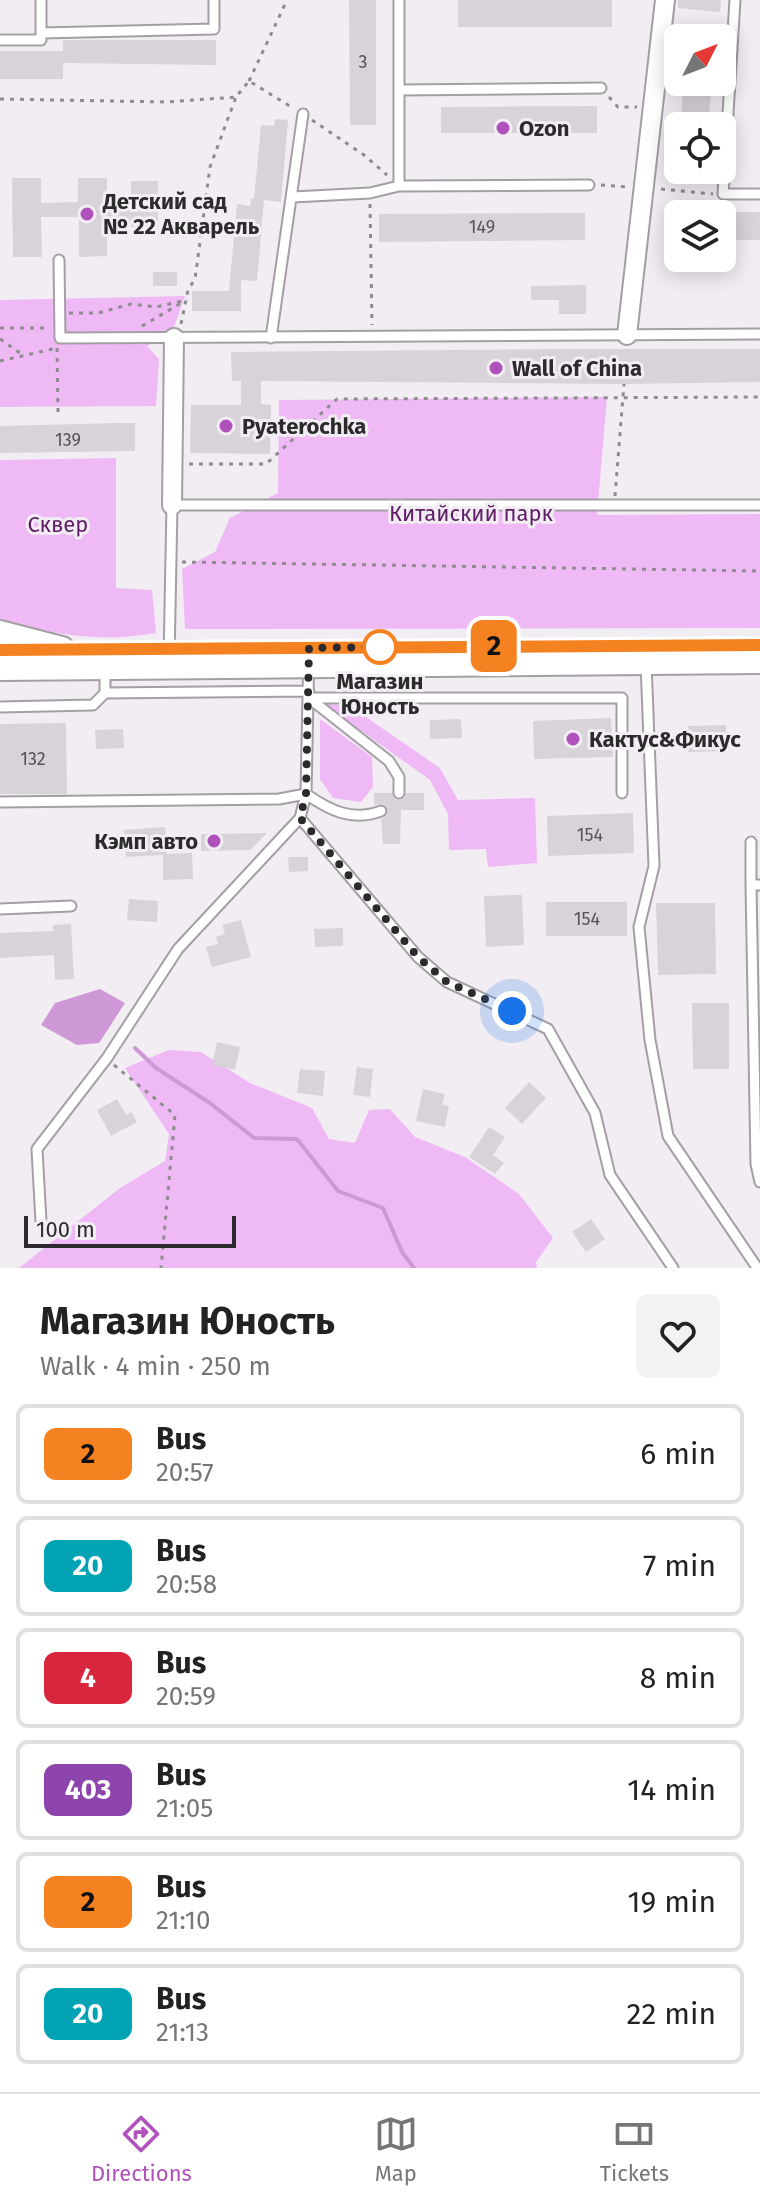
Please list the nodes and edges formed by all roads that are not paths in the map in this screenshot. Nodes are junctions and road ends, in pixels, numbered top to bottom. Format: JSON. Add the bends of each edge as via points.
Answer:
{"nodes":[{"id":1,"x":41,"y":0,"type":"edge"},
{"id":2,"x":214,"y":0,"type":"edge"},
{"id":3,"x":399,"y":0,"type":"edge"},
{"id":4,"x":665,"y":0,"type":"edge"},
{"id":5,"x":735,"y":0,"type":"edge"},
{"id":6,"x":41,"y":33,"type":"junction"},
{"id":7,"x":0,"y":40,"type":"edge"},
{"id":8,"x":601,"y":88,"type":"road end"},
{"id":9,"x":399,"y":90,"type":"junction"},
{"id":10,"x":303,"y":114,"type":"road end"},
{"id":11,"x":589,"y":185,"type":"dead end"},
{"id":12,"x":399,"y":186,"type":"junction"},
{"id":13,"x":760,"y":194,"type":"edge"},
{"id":14,"x":293,"y":197,"type":"junction"},
{"id":15,"x":59,"y":260,"type":"dead end"},
{"id":16,"x":760,"y":334,"type":"edge"},
{"id":17,"x":627,"y":335,"type":"junction"},
{"id":18,"x":174,"y":338,"type":"junction"},
{"id":19,"x":271,"y":338,"type":"junction"},
{"id":20,"x":172,"y":505,"type":"junction"},
{"id":21,"x":760,"y":505,"type":"edge"},
{"id":22,"x":0,"y":633,"type":"edge"},
{"id":23,"x":760,"y":645,"type":"edge"},
{"id":24,"x":62,"y":649,"type":"junction"},
{"id":25,"x":0,"y":650,"type":"edge"},
{"id":26,"x":169,"y":656,"type":"junction"},
{"id":27,"x":646,"y":659,"type":"junction"},
{"id":28,"x":760,"y":659,"type":"edge"},
{"id":29,"x":105,"y":664,"type":"junction"},
{"id":30,"x":0,"y":666,"type":"edge"},
{"id":31,"x":309,"y":675,"type":"junction"},
{"id":32,"x":105,"y":693,"type":"junction"},
{"id":33,"x":0,"y":707,"type":"edge"},
{"id":34,"x":399,"y":793,"type":"dead end"},
{"id":35,"x":622,"y":793,"type":"dead end"},
{"id":36,"x":306,"y":794,"type":"junction"},
{"id":37,"x":0,"y":802,"type":"edge"},
{"id":38,"x":381,"y":811,"type":"dead end"},
{"id":39,"x":300,"y":818,"type":"junction"},
{"id":40,"x":751,"y":842,"type":"dead end"},
{"id":41,"x":756,"y":885,"type":"edge"},
{"id":42,"x":71,"y":906,"type":"dead end"},
{"id":43,"x":0,"y":909,"type":"edge"},
{"id":44,"x":760,"y":1182,"type":"edge"},
{"id":45,"x":41,"y":1222,"type":"dead end"},
{"id":46,"x":756,"y":1266,"type":"dead end"},
{"id":47,"x":673,"y":1268,"type":"edge"}],
"edges":[{"from":1,"to":6,"type":"lane"},
{"from":2,"to":6,"type":"lane","via":[[214,29]]},
{"from":3,"to":9,"type":"lane"},
{"from":4,"to":17,"type":"street"},
{"from":5,"to":13,"type":"lane","via":[[723,194]]},
{"from":6,"to":7,"type":"lane","via":[[41,40]]},
{"from":8,"to":9,"type":"lane"},
{"from":9,"to":12,"type":"lane"},
{"from":10,"to":14,"type":"lane"},
{"from":11,"to":12,"type":"lane"},
{"from":12,"to":14,"type":"lane"},
{"from":14,"to":19,"type":"lane"},
{"from":15,"to":18,"type":"lane","via":[[59,338]]},
{"from":16,"to":17,"type":"lane"},
{"from":17,"to":19,"type":"lane"},
{"from":18,"to":19,"type":"lane"},
{"from":18,"to":20,"type":"street"},
{"from":20,"to":21,"type":"lane"},
{"from":20,"to":26,"type":"lane"},
{"from":22,"to":24,"type":"main road"},
{"from":23,"to":31,"type":"main road"},
{"from":24,"to":25,"type":"main road"},
{"from":24,"to":26,"type":"main road"},
{"from":26,"to":29,"type":"main road"},
{"from":26,"to":31,"type":"main road"},
{"from":27,"to":28,"type":"main road"},
{"from":27,"to":31,"type":"main road"},
{"from":27,"to":46,"type":"lane","via":[[654,866],[639,927],[650,1040],[668,1136]]},
{"from":29,"to":30,"type":"main road"},
{"from":29,"to":32,"type":"lane"},
{"from":31,"to":32,"type":"lane"},
{"from":31,"to":34,"type":"lane","via":[[389,761],[399,777]]},
{"from":31,"to":35,"type":"lane","via":[[622,698]]},
{"from":31,"to":36,"type":"lane"},
{"from":32,"to":33,"type":"lane","via":[[93,705]]},
{"from":36,"to":37,"type":"lane","via":[[279,799]]},
{"from":36,"to":38,"type":"lane","via":[[331,812],[359,816]]},
{"from":36,"to":39,"type":"lane"},
{"from":39,"to":45,"type":"lane","via":[[178,949],[107,1058],[37,1149]]},
{"from":39,"to":47,"type":"lane","via":[[418,957],[447,982],[548,1029],[595,1113],[610,1175]]},
{"from":40,"to":41,"type":"lane"},
{"from":41,"to":44,"type":"lane"},
{"from":42,"to":43,"type":"lane"}]}
